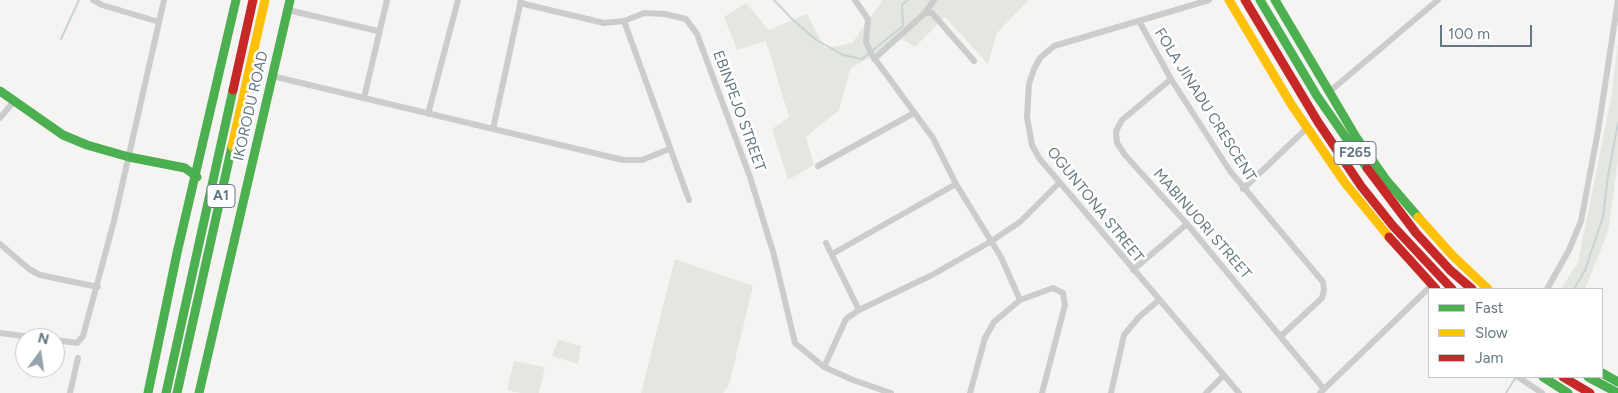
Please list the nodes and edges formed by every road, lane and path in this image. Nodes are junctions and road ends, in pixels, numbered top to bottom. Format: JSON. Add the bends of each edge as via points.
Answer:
{"nodes":[{"id":1,"x":93,"y":0,"type":"edge"},
{"id":2,"x":164,"y":0,"type":"edge"},
{"id":3,"x":236,"y":0,"type":"edge"},
{"id":4,"x":253,"y":0,"type":"edge"},
{"id":5,"x":265,"y":0,"type":"edge"},
{"id":6,"x":290,"y":0,"type":"edge"},
{"id":7,"x":387,"y":0,"type":"edge"},
{"id":8,"x":458,"y":0,"type":"edge"},
{"id":9,"x":855,"y":0,"type":"edge"},
{"id":10,"x":934,"y":0,"type":"edge"},
{"id":11,"x":1209,"y":0,"type":"edge"},
{"id":12,"x":1229,"y":0,"type":"edge"},
{"id":13,"x":1245,"y":0,"type":"edge"},
{"id":14,"x":1260,"y":0,"type":"edge"},
{"id":15,"x":1275,"y":0,"type":"edge"},
{"id":16,"x":1438,"y":0,"type":"edge"},
{"id":17,"x":1618,"y":0,"type":"edge"},
{"id":18,"x":521,"y":2,"type":"edge"},
{"id":19,"x":288,"y":10,"type":"junction"},
{"id":20,"x":925,"y":13,"type":"junction"},
{"id":21,"x":624,"y":21,"type":"junction"},
{"id":22,"x":1139,"y":21,"type":"junction"},
{"id":23,"x":159,"y":22,"type":"junction"},
{"id":24,"x":378,"y":31,"type":"junction"},
{"id":25,"x":873,"y":57,"type":"junction"},
{"id":26,"x":974,"y":61,"type":"dead end"},
{"id":27,"x":272,"y":76,"type":"junction"},
{"id":28,"x":1171,"y":79,"type":"junction"},
{"id":29,"x":0,"y":91,"type":"edge"},
{"id":30,"x":1329,"y":92,"type":"junction"},
{"id":31,"x":364,"y":98,"type":"junction"},
{"id":32,"x":14,"y":101,"type":"junction"},
{"id":33,"x":914,"y":113,"type":"junction"},
{"id":34,"x":428,"y":114,"type":"junction"},
{"id":35,"x":0,"y":118,"type":"edge"},
{"id":36,"x":493,"y":128,"type":"junction"},
{"id":37,"x":1308,"y":128,"type":"junction"},
{"id":38,"x":669,"y":149,"type":"junction"},
{"id":39,"x":129,"y":157,"type":"junction"},
{"id":40,"x":200,"y":161,"type":"junction"},
{"id":41,"x":818,"y":166,"type":"dead end"},
{"id":42,"x":185,"y":168,"type":"junction"},
{"id":43,"x":197,"y":177,"type":"junction"},
{"id":44,"x":1060,"y":183,"type":"junction"},
{"id":45,"x":956,"y":184,"type":"junction"},
{"id":46,"x":1243,"y":189,"type":"junction"},
{"id":47,"x":689,"y":200,"type":"dead end"},
{"id":48,"x":1187,"y":224,"type":"junction"},
{"id":49,"x":990,"y":242,"type":"junction"},
{"id":50,"x":826,"y":243,"type":"dead end"},
{"id":51,"x":0,"y":244,"type":"edge"},
{"id":52,"x":832,"y":254,"type":"junction"},
{"id":53,"x":1133,"y":270,"type":"junction"},
{"id":54,"x":98,"y":287,"type":"junction"},
{"id":55,"x":1434,"y":287,"type":"edge"},
{"id":56,"x":1451,"y":288,"type":"edge"},
{"id":57,"x":1471,"y":288,"type":"edge"},
{"id":58,"x":1487,"y":288,"type":"edge"},
{"id":59,"x":1548,"y":288,"type":"edge"},
{"id":60,"x":1428,"y":291,"type":"edge"},
{"id":61,"x":1423,"y":295,"type":"junction"},
{"id":62,"x":1020,"y":300,"type":"junction"},
{"id":63,"x":1158,"y":300,"type":"junction"},
{"id":64,"x":1428,"y":300,"type":"edge"},
{"id":65,"x":859,"y":310,"type":"junction"},
{"id":66,"x":0,"y":333,"type":"edge"},
{"id":67,"x":15,"y":335,"type":"edge"},
{"id":68,"x":1281,"y":336,"type":"junction"},
{"id":69,"x":65,"y":341,"type":"edge"},
{"id":70,"x":78,"y":358,"type":"dead end"},
{"id":71,"x":824,"y":367,"type":"junction"},
{"id":72,"x":1603,"y":374,"type":"edge"},
{"id":73,"x":1224,"y":375,"type":"junction"},
{"id":74,"x":1519,"y":378,"type":"edge"},
{"id":75,"x":1545,"y":378,"type":"edge"},
{"id":76,"x":1565,"y":378,"type":"edge"},
{"id":77,"x":1590,"y":378,"type":"edge"},
{"id":78,"x":1618,"y":382,"type":"edge"},
{"id":79,"x":1322,"y":391,"type":"edge"},
{"id":80,"x":70,"y":393,"type":"edge"},
{"id":81,"x":148,"y":393,"type":"edge"},
{"id":82,"x":166,"y":393,"type":"edge"},
{"id":83,"x":177,"y":393,"type":"edge"},
{"id":84,"x":199,"y":393,"type":"edge"},
{"id":85,"x":891,"y":393,"type":"edge"},
{"id":86,"x":970,"y":393,"type":"edge"},
{"id":87,"x":1042,"y":393,"type":"edge"},
{"id":88,"x":1111,"y":393,"type":"edge"},
{"id":89,"x":1206,"y":393,"type":"edge"},
{"id":90,"x":1239,"y":393,"type":"edge"},
{"id":91,"x":1542,"y":393,"type":"edge"},
{"id":92,"x":1568,"y":393,"type":"edge"},
{"id":93,"x":1590,"y":393,"type":"edge"},
{"id":94,"x":1618,"y":393,"type":"edge"}],
"edges":[{"from":1,"to":23,"type":"street"},
{"from":2,"to":23,"type":"street"},
{"from":3,"to":40,"type":"main road"},
{"from":4,"to":82,"type":"main road","name":"IKORODU ROAD","number":"A1"},
{"from":5,"to":83,"type":"main road","name":"IKORODU ROAD","number":"A1"},
{"from":6,"to":19,"type":"main road","name":"IKORODU ROAD"},
{"from":7,"to":24,"type":"street"},
{"from":8,"to":34,"type":"street"},
{"from":9,"to":25,"type":"street","via":[[868,19],[866,42]]},
{"from":10,"to":20,"type":"street"},
{"from":11,"to":22,"type":"street","name":"OGUNTONA STREET"},
{"from":12,"to":37,"type":"main road"},
{"from":13,"to":56,"type":"main road","number":"F265","via":[[1318,122],[1361,186]]},
{"from":14,"to":57,"type":"main road","number":"F265","via":[[1317,96],[1382,190],[1416,233]]},
{"from":15,"to":30,"type":"main road"},
{"from":16,"to":30,"type":"street"},
{"from":17,"to":59,"type":"street","via":[[1581,221],[1570,250]]},
{"from":18,"to":21,"type":"street","name":"EBINPEJO STREET","via":[[604,23]]},
{"from":18,"to":36,"type":"street"},
{"from":19,"to":24,"type":"street"},
{"from":19,"to":27,"type":"main road","name":"IKORODU ROAD"},
{"from":20,"to":25,"type":"street"},
{"from":20,"to":26,"type":"street","via":[[932,13]]},
{"from":21,"to":38,"type":"street"},
{"from":21,"to":71,"type":"street","name":"EBINPEJO STREET","via":[[644,13],[665,14],[686,19],[697,34],[750,177],[774,255],[795,343]]},
{"from":22,"to":28,"type":"street","name":"FOLA JINADU CRESCENT"},
{"from":22,"to":44,"type":"street","name":"OGUNTONA STREET","via":[[1054,46],[1040,58],[1034,69],[1027,101],[1029,131],[1039,158]]},
{"from":23,"to":39,"type":"street"},
{"from":24,"to":31,"type":"street"},
{"from":25,"to":33,"type":"street"},
{"from":27,"to":31,"type":"street"},
{"from":27,"to":84,"type":"main road","name":"IKORODU ROAD"},
{"from":28,"to":46,"type":"street","name":"FOLA JINADU CRESCENT"},
{"from":28,"to":48,"type":"street","name":"MABINUORI STREET","via":[[1122,120],[1115,136],[1125,155]]},
{"from":29,"to":32,"type":"main road"},
{"from":30,"to":58,"type":"main road","via":[[1387,181],[1453,256]]},
{"from":31,"to":34,"type":"street"},
{"from":32,"to":35,"type":"street"},
{"from":32,"to":39,"type":"main road","via":[[63,135]]},
{"from":33,"to":41,"type":"street"},
{"from":33,"to":45,"type":"street","via":[[934,138]]},
{"from":34,"to":36,"type":"street"},
{"from":36,"to":38,"type":"street","via":[[633,161]]},
{"from":37,"to":46,"type":"street"},
{"from":37,"to":55,"type":"main road","via":[[1383,231]]},
{"from":38,"to":47,"type":"street"},
{"from":39,"to":42,"type":"main road"},
{"from":39,"to":54,"type":"street"},
{"from":40,"to":42,"type":"main road"},
{"from":40,"to":43,"type":"main road"},
{"from":42,"to":43,"type":"main road"},
{"from":43,"to":81,"type":"main road"},
{"from":44,"to":49,"type":"street","via":[[1020,222]]},
{"from":44,"to":53,"type":"street","name":"OGUNTONA STREET"},
{"from":45,"to":49,"type":"street"},
{"from":45,"to":52,"type":"street"},
{"from":46,"to":68,"type":"street","name":"FOLA JINADU CRESCENT","via":[[1320,277],[1324,286],[1322,298]]},
{"from":48,"to":53,"type":"street"},
{"from":48,"to":68,"type":"street","name":"MABINUORI STREET"},
{"from":49,"to":62,"type":"street"},
{"from":49,"to":65,"type":"street","via":[[932,275]]},
{"from":50,"to":52,"type":"street"},
{"from":51,"to":54,"type":"street","via":[[40,275]]},
{"from":52,"to":65,"type":"street"},
{"from":53,"to":63,"type":"street","name":"OGUNTONA STREET"},
{"from":54,"to":69,"type":"street","via":[[81,341]]},
{"from":60,"to":61,"type":"street"},
{"from":61,"to":64,"type":"street"},
{"from":61,"to":79,"type":"street"},
{"from":62,"to":86,"type":"street","via":[[989,330]]},
{"from":62,"to":87,"type":"street","via":[[1053,288],[1059,289],[1065,298]]},
{"from":63,"to":73,"type":"street","name":"OGUNTONA STREET"},
{"from":63,"to":88,"type":"street","via":[[1134,321],[1124,335]]},
{"from":65,"to":71,"type":"street","via":[[842,325]]},
{"from":66,"to":67,"type":"street"},
{"from":68,"to":79,"type":"street","name":"MABINUORI STREET"},
{"from":70,"to":80,"type":"street"},
{"from":71,"to":85,"type":"street","name":"EBINPEJO STREET"},
{"from":72,"to":78,"type":"main road"},
{"from":73,"to":89,"type":"street"},
{"from":73,"to":90,"type":"street","name":"OGUNTONA STREET"},
{"from":74,"to":91,"type":"street"},
{"from":75,"to":92,"type":"main road"},
{"from":76,"to":93,"type":"main road"},
{"from":77,"to":94,"type":"main road"}]}
